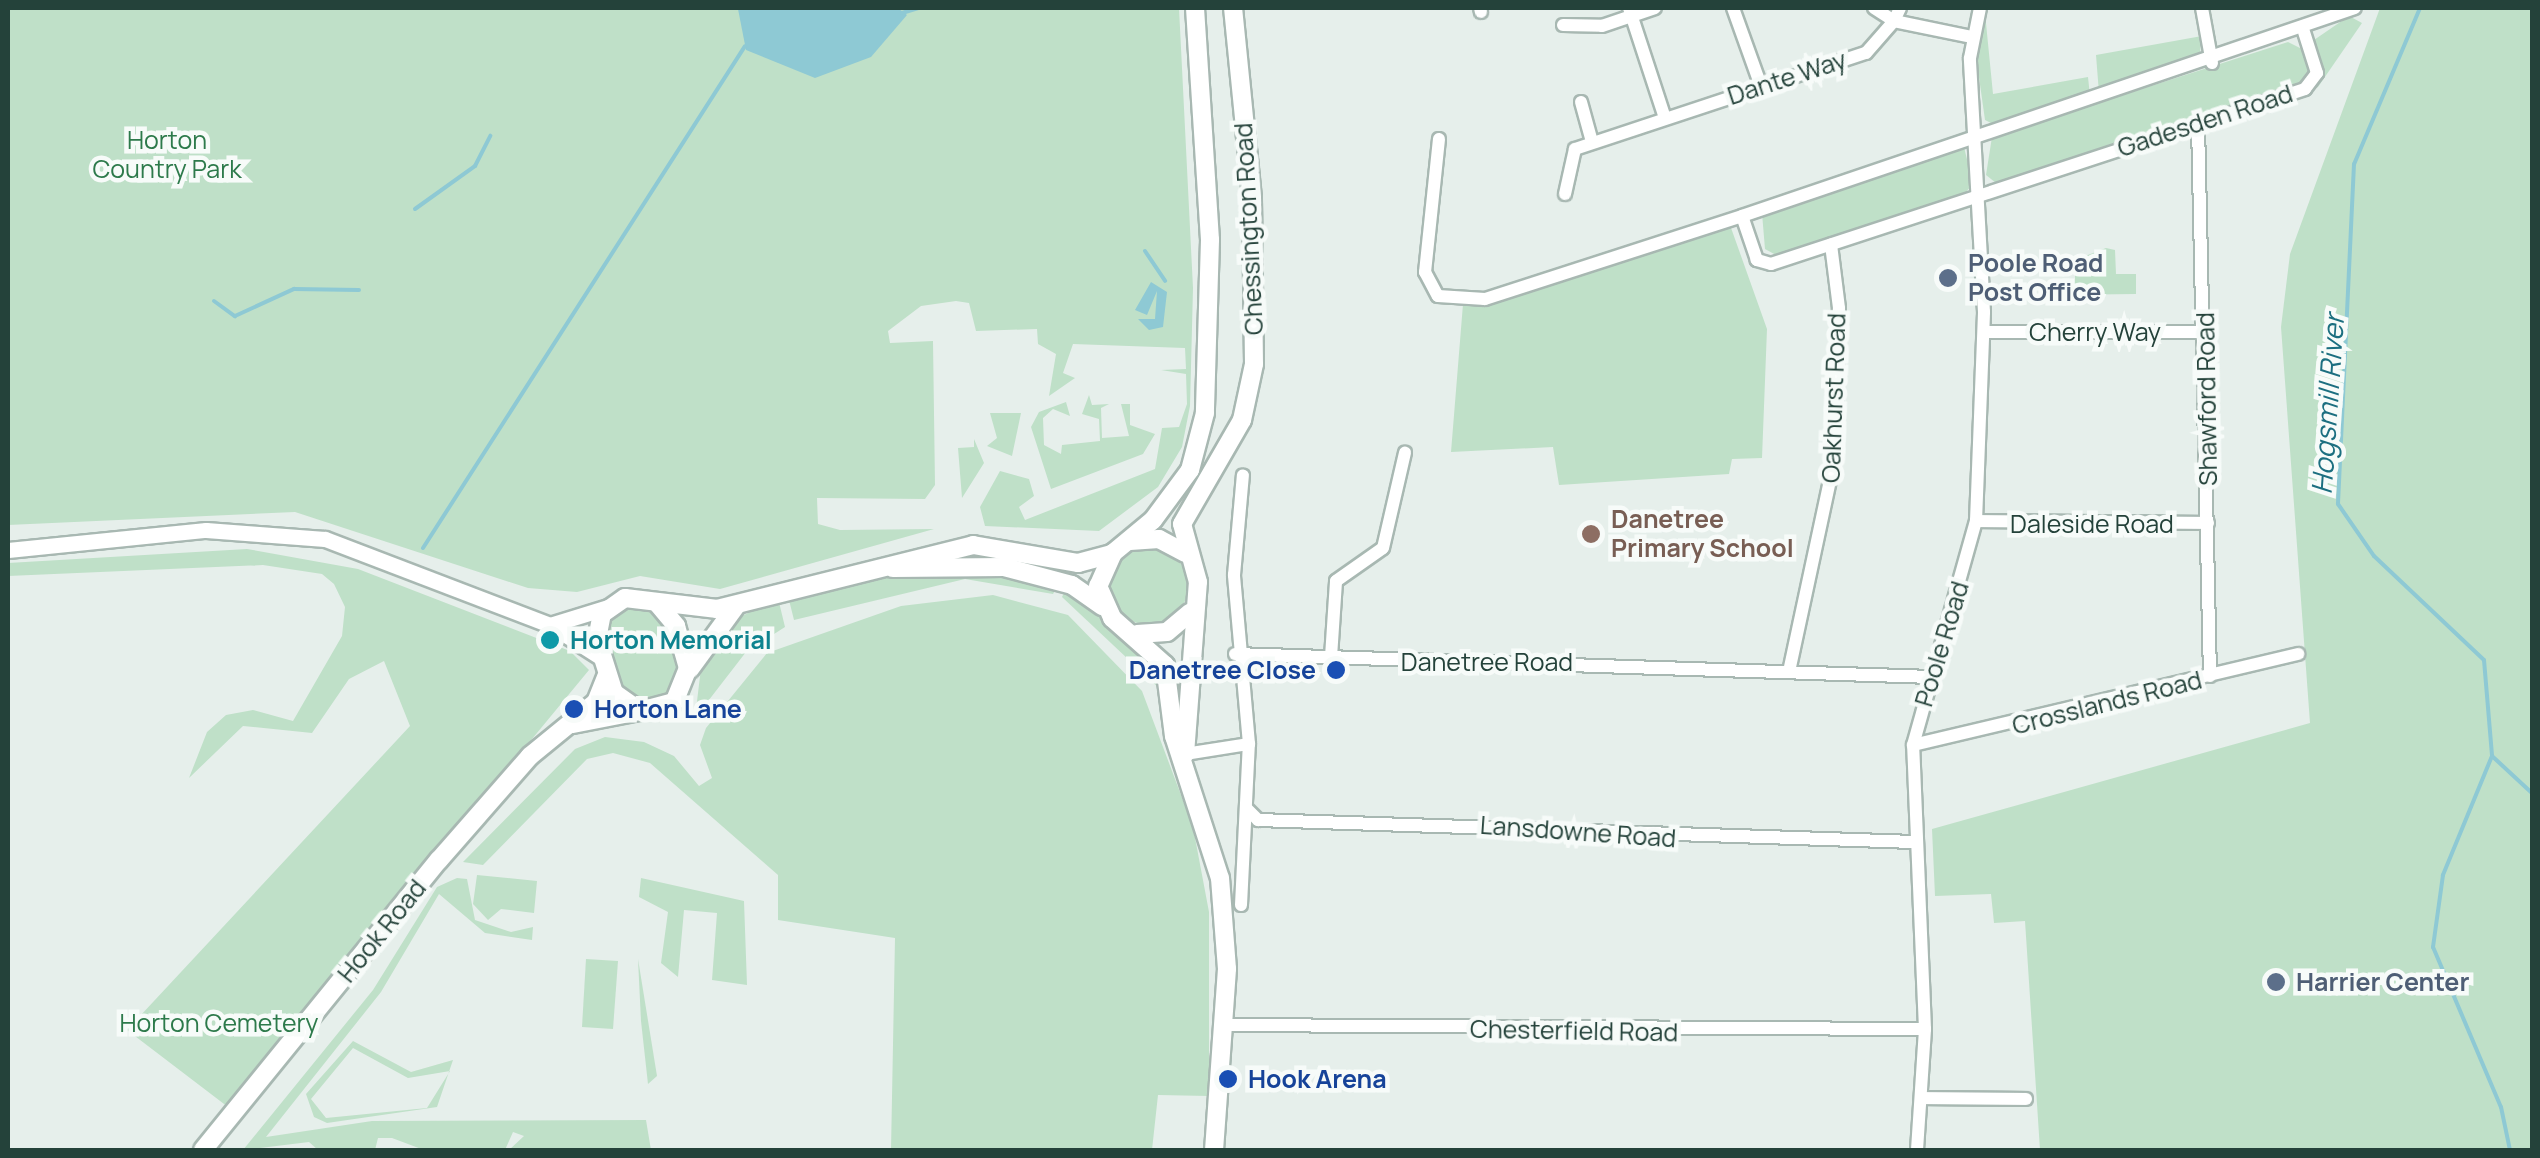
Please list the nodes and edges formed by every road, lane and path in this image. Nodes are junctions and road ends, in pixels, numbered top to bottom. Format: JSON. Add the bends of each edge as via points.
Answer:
{"nodes":[{"id":1,"x":1194,"y":8,"type":"edge"},
{"id":2,"x":1233,"y":8,"type":"edge"},
{"id":3,"x":1655,"y":8,"type":"edge"},
{"id":4,"x":1733,"y":8,"type":"edge"},
{"id":5,"x":1874,"y":8,"type":"edge"},
{"id":6,"x":1980,"y":8,"type":"edge"},
{"id":7,"x":2202,"y":8,"type":"edge"},
{"id":8,"x":2355,"y":8,"type":"edge"},
{"id":9,"x":1630,"y":11,"type":"edge"},
{"id":10,"x":1897,"y":14,"type":"edge"},
{"id":11,"x":1563,"y":25,"type":"dead end"},
{"id":12,"x":2304,"y":32,"type":"junction"},
{"id":13,"x":1972,"y":37,"type":"junction"},
{"id":14,"x":2212,"y":63,"type":"junction"},
{"id":15,"x":1762,"y":86,"type":"junction"},
{"id":16,"x":1581,"y":102,"type":"dead end"},
{"id":17,"x":1665,"y":118,"type":"junction"},
{"id":18,"x":2198,"y":124,"type":"junction"},
{"id":19,"x":1978,"y":138,"type":"junction"},
{"id":20,"x":1438,"y":139,"type":"dead end"},
{"id":21,"x":1592,"y":142,"type":"junction"},
{"id":22,"x":1564,"y":194,"type":"dead end"},
{"id":23,"x":1979,"y":196,"type":"junction"},
{"id":24,"x":1742,"y":216,"type":"junction"},
{"id":25,"x":1831,"y":245,"type":"junction"},
{"id":26,"x":1984,"y":332,"type":"junction"},
{"id":27,"x":2205,"y":332,"type":"junction"},
{"id":28,"x":1405,"y":452,"type":"dead end"},
{"id":29,"x":1243,"y":475,"type":"dead end"},
{"id":30,"x":1976,"y":521,"type":"junction"},
{"id":31,"x":2208,"y":523,"type":"junction"},
{"id":32,"x":1130,"y":541,"type":"junction"},
{"id":33,"x":8,"y":550,"type":"edge"},
{"id":34,"x":1113,"y":553,"type":"junction"},
{"id":35,"x":1184,"y":553,"type":"junction"},
{"id":36,"x":860,"y":571,"type":"junction"},
{"id":37,"x":657,"y":603,"type":"junction"},
{"id":38,"x":613,"y":604,"type":"junction"},
{"id":39,"x":736,"y":605,"type":"junction"},
{"id":40,"x":1190,"y":612,"type":"junction"},
{"id":41,"x":1112,"y":618,"type":"junction"},
{"id":42,"x":550,"y":625,"type":"junction"},
{"id":43,"x":1136,"y":634,"type":"junction"},
{"id":44,"x":1235,"y":654,"type":"junction"},
{"id":45,"x":2298,"y":654,"type":"dead end"},
{"id":46,"x":1331,"y":657,"type":"junction"},
{"id":47,"x":600,"y":658,"type":"junction"},
{"id":48,"x":1790,"y":666,"type":"junction"},
{"id":49,"x":2210,"y":676,"type":"junction"},
{"id":50,"x":606,"y":677,"type":"junction"},
{"id":51,"x":686,"y":677,"type":"junction"},
{"id":52,"x":1933,"y":677,"type":"junction"},
{"id":53,"x":640,"y":712,"type":"junction"},
{"id":54,"x":573,"y":724,"type":"junction"},
{"id":55,"x":1249,"y":744,"type":"junction"},
{"id":56,"x":1914,"y":745,"type":"junction"},
{"id":57,"x":1185,"y":754,"type":"junction"},
{"id":58,"x":1247,"y":809,"type":"junction"},
{"id":59,"x":1915,"y":842,"type":"junction"},
{"id":60,"x":1241,"y":905,"type":"dead end"},
{"id":61,"x":1222,"y":1025,"type":"junction"},
{"id":62,"x":1925,"y":1028,"type":"junction"},
{"id":63,"x":1920,"y":1098,"type":"junction"},
{"id":64,"x":2026,"y":1099,"type":"dead end"},
{"id":65,"x":203,"y":1150,"type":"edge"},
{"id":66,"x":1214,"y":1150,"type":"edge"},
{"id":67,"x":1917,"y":1150,"type":"edge"}],
"edges":[{"from":1,"to":32,"type":"main road","name":"Chessington Road","via":[[1210,240],[1205,413],[1190,470]]},
{"from":2,"to":35,"type":"main road","name":"Chessington Road","via":[[1252,198],[1254,364],[1242,420],[1182,524]]},
{"from":3,"to":9,"type":"street"},
{"from":4,"to":15,"type":"street"},
{"from":5,"to":10,"type":"street"},
{"from":6,"to":13,"type":"street","name":"Poole Road"},
{"from":7,"to":14,"type":"street"},
{"from":8,"to":12,"type":"street"},
{"from":9,"to":11,"type":"street"},
{"from":9,"to":17,"type":"street"},
{"from":10,"to":13,"type":"street"},
{"from":10,"to":15,"type":"street","name":"Dante Way","via":[[1866,53]]},
{"from":12,"to":14,"type":"street"},
{"from":12,"to":18,"type":"street","name":"Gadesden Road","via":[[2317,73],[2308,86]]},
{"from":13,"to":19,"type":"street","name":"Poole Road"},
{"from":14,"to":19,"type":"street"},
{"from":15,"to":17,"type":"street","name":"Dante Way"},
{"from":16,"to":21,"type":"street"},
{"from":17,"to":21,"type":"street","name":"Dante Way"},
{"from":18,"to":23,"type":"street","name":"Gadesden Road"},
{"from":18,"to":27,"type":"street","name":"Shawford Road"},
{"from":19,"to":23,"type":"street","name":"Poole Road"},
{"from":19,"to":24,"type":"street"},
{"from":20,"to":24,"type":"street","via":[[1424,272],[1438,296],[1485,298]]},
{"from":21,"to":22,"type":"street","via":[[1568,156]]},
{"from":23,"to":25,"type":"street","name":"Gadesden Road"},
{"from":23,"to":26,"type":"street","name":"Poole Road"},
{"from":24,"to":25,"type":"street","name":"Gadesden Road","via":[[1762,264]]},
{"from":25,"to":48,"type":"street","name":"Oakhurst Road","via":[[1839,308],[1836,457]]},
{"from":26,"to":27,"type":"street","name":"Cherry Way"},
{"from":26,"to":30,"type":"street","name":"Poole Road"},
{"from":27,"to":31,"type":"street","name":"Shawford Road"},
{"from":28,"to":46,"type":"street","via":[[1383,548],[1336,581]]},
{"from":29,"to":44,"type":"street"},
{"from":30,"to":31,"type":"street","name":"Daleside Road"},
{"from":30,"to":52,"type":"street","name":"Poole Road"},
{"from":31,"to":49,"type":"street","name":"Shawford Road"},
{"from":32,"to":34,"type":"main road","name":"Chessington Road"},
{"from":32,"to":35,"type":"main road","via":[[1159,538]]},
{"from":33,"to":42,"type":"street","via":[[206,530],[306,537]]},
{"from":34,"to":36,"type":"main road","via":[[1078,563],[973,545]]},
{"from":34,"to":41,"type":"main road","via":[[1098,580]]},
{"from":35,"to":40,"type":"main road","name":"Chessington Road","via":[[1198,582]]},
{"from":36,"to":39,"type":"main road"},
{"from":36,"to":41,"type":"main road","via":[[995,565],[1072,585]]},
{"from":37,"to":38,"type":"main road","via":[[632,596]]},
{"from":37,"to":39,"type":"main road"},
{"from":37,"to":51,"type":"main road","via":[[683,641]]},
{"from":38,"to":42,"type":"street"},
{"from":38,"to":47,"type":"main road","via":[[598,622]]},
{"from":39,"to":51,"type":"main road"},
{"from":40,"to":43,"type":"main road","via":[[1167,632]]},
{"from":40,"to":57,"type":"main road","name":"Chessington Road"},
{"from":41,"to":43,"type":"main road","name":"Chessington Road"},
{"from":42,"to":47,"type":"street"},
{"from":43,"to":57,"type":"main road","name":"Chessington Road","via":[[1165,665]]},
{"from":44,"to":46,"type":"street","name":"Danetree Road"},
{"from":44,"to":55,"type":"street"},
{"from":45,"to":49,"type":"street","name":"Crosslands Road"},
{"from":46,"to":48,"type":"street","name":"Danetree Road","via":[[1428,666]]},
{"from":47,"to":50,"type":"main road"},
{"from":48,"to":52,"type":"street","name":"Danetree Road"},
{"from":49,"to":56,"type":"street","name":"Crosslands Road"},
{"from":50,"to":53,"type":"main road"},
{"from":50,"to":54,"type":"main road","name":"Hook Road"},
{"from":51,"to":53,"type":"main road","via":[[672,704]]},
{"from":52,"to":56,"type":"street","name":"Poole Road"},
{"from":53,"to":54,"type":"main road"},
{"from":54,"to":65,"type":"main road","name":"Hook Road","via":[[512,776]]},
{"from":55,"to":57,"type":"street"},
{"from":55,"to":58,"type":"street"},
{"from":56,"to":59,"type":"street","name":"Poole Road"},
{"from":57,"to":61,"type":"main road","name":"Chessington Road","via":[[1227,911]]},
{"from":58,"to":59,"type":"street","name":"Lansdowne Road","via":[[1258,820]]},
{"from":58,"to":60,"type":"street"},
{"from":59,"to":62,"type":"street","name":"Poole Road"},
{"from":61,"to":62,"type":"street","name":"Chesterfield Road"},
{"from":61,"to":66,"type":"main road","name":"Chessington Road"},
{"from":62,"to":63,"type":"street","name":"Poole Road"},
{"from":63,"to":64,"type":"street"},
{"from":63,"to":67,"type":"street","name":"Poole Road"}]}
